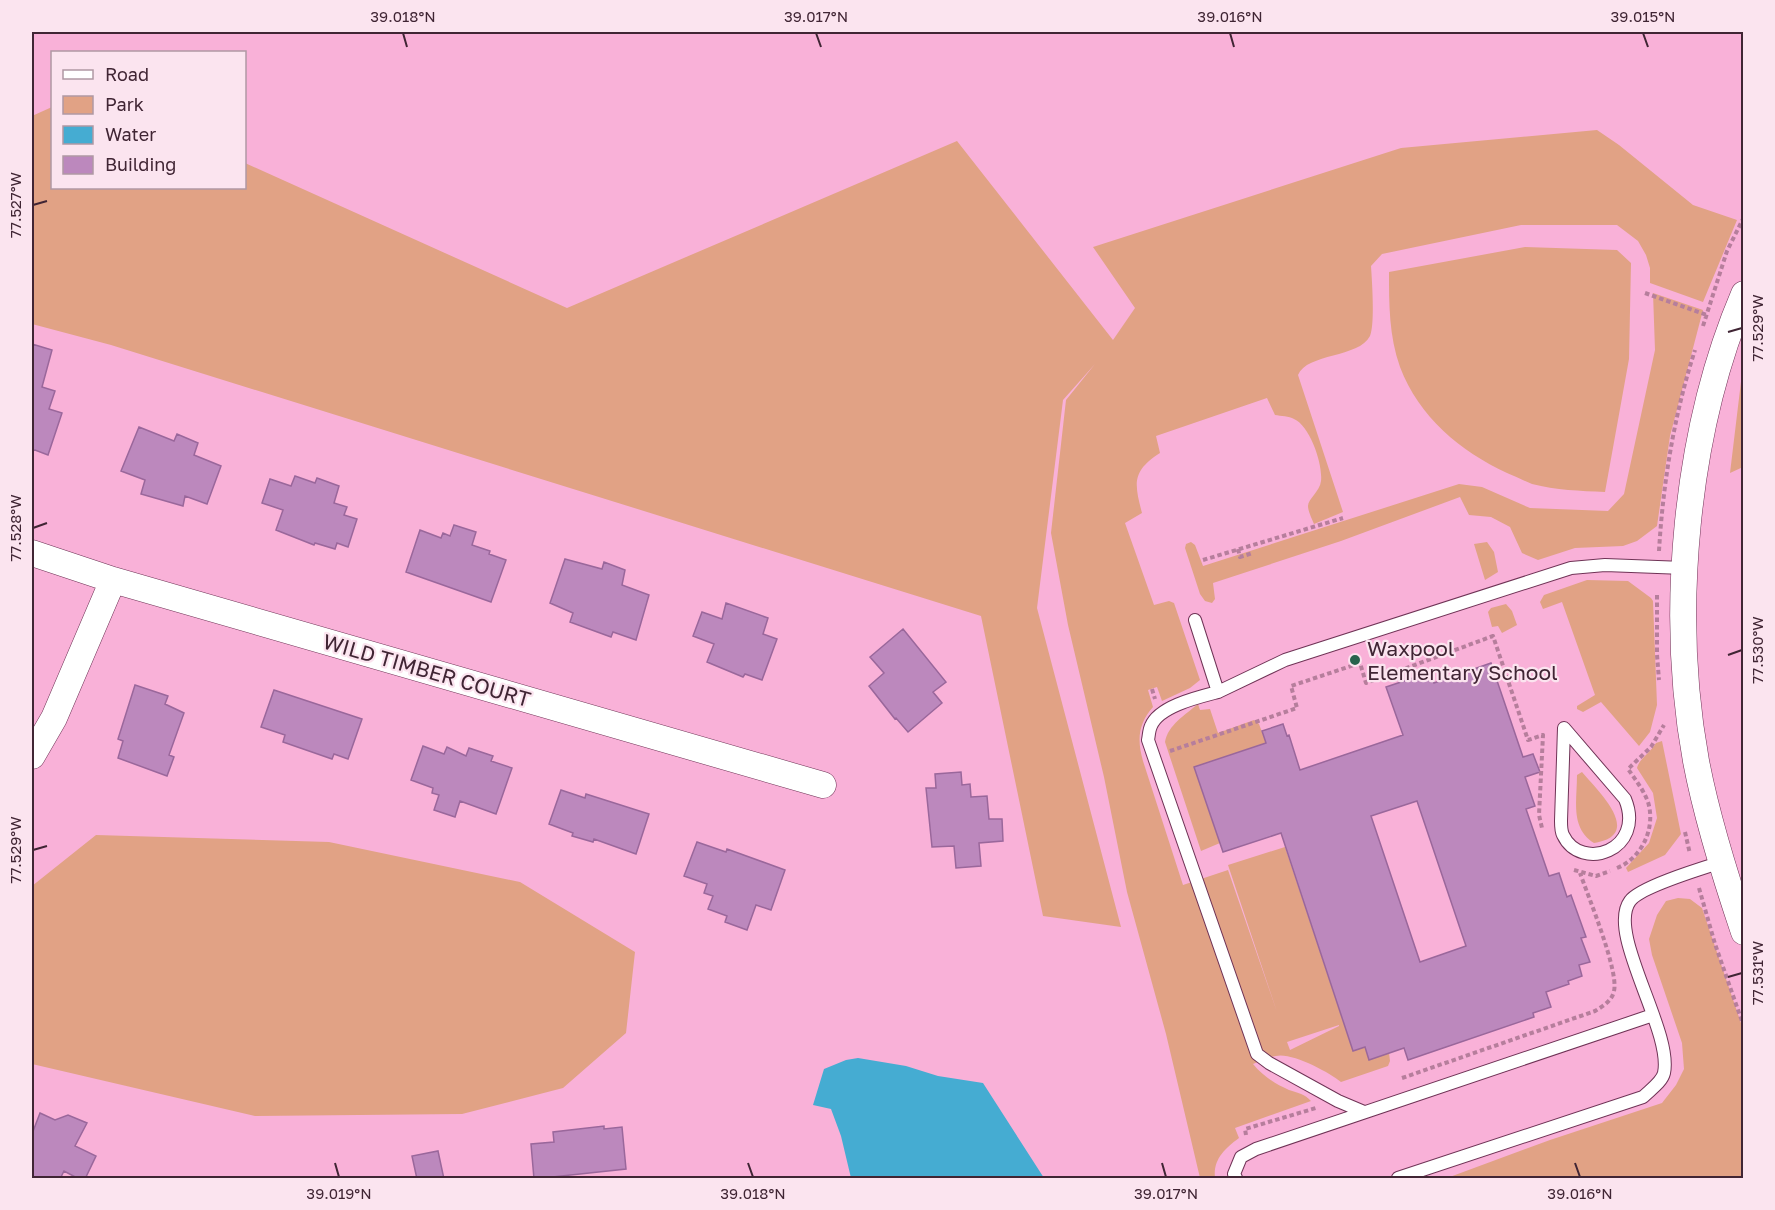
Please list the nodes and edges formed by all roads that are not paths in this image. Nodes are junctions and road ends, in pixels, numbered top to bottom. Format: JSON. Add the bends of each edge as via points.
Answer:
{"nodes":[{"id":1,"x":1743,"y":294,"type":"edge"},
{"id":2,"x":32,"y":553,"type":"edge"},
{"id":3,"x":1684,"y":568,"type":"junction"},
{"id":4,"x":113,"y":580,"type":"junction"},
{"id":5,"x":1194,"y":620,"type":"dead end"},
{"id":6,"x":1218,"y":692,"type":"junction"},
{"id":7,"x":32,"y":756,"type":"edge"},
{"id":8,"x":823,"y":785,"type":"dead end"},
{"id":9,"x":1561,"y":821,"type":"joint"},
{"id":10,"x":1722,"y":862,"type":"junction"},
{"id":11,"x":1743,"y":932,"type":"edge"},
{"id":12,"x":1653,"y":1015,"type":"junction"},
{"id":13,"x":1364,"y":1112,"type":"junction"},
{"id":14,"x":1236,"y":1179,"type":"edge"},
{"id":15,"x":1398,"y":1179,"type":"edge"}],
"edges":[{"from":1,"to":3,"type":"street","via":[[1699,442]]},
{"from":2,"to":4,"type":"street","name":"WILD TIMBER COURT"},
{"from":3,"to":6,"type":"lane","via":[[1571,568],[1286,660]]},
{"from":3,"to":10,"type":"street","via":[[1684,660],[1689,712],[1701,785]]},
{"from":4,"to":7,"type":"street","via":[[54,718]]},
{"from":4,"to":8,"type":"street","name":"WILD TIMBER COURT"},
{"from":5,"to":6,"type":"lane"},
{"from":6,"to":13,"type":"lane","via":[[1161,714],[1151,725],[1148,740],[1153,757],[1257,1054]]},
{"from":9,"to":9,"type":"lane","via":[[1563,835],[1573,847],[1586,853],[1613,849],[1624,840],[1630,825],[1625,799],[1564,728]]},
{"from":10,"to":11,"type":"street"},
{"from":10,"to":12,"type":"lane","via":[[1641,892],[1629,902],[1625,917],[1627,938]]},
{"from":12,"to":13,"type":"lane"},
{"from":12,"to":15,"type":"lane","via":[[1665,1053],[1664,1075],[1643,1097]]},
{"from":13,"to":14,"type":"lane","via":[[1241,1156],[1234,1174]]}]}
